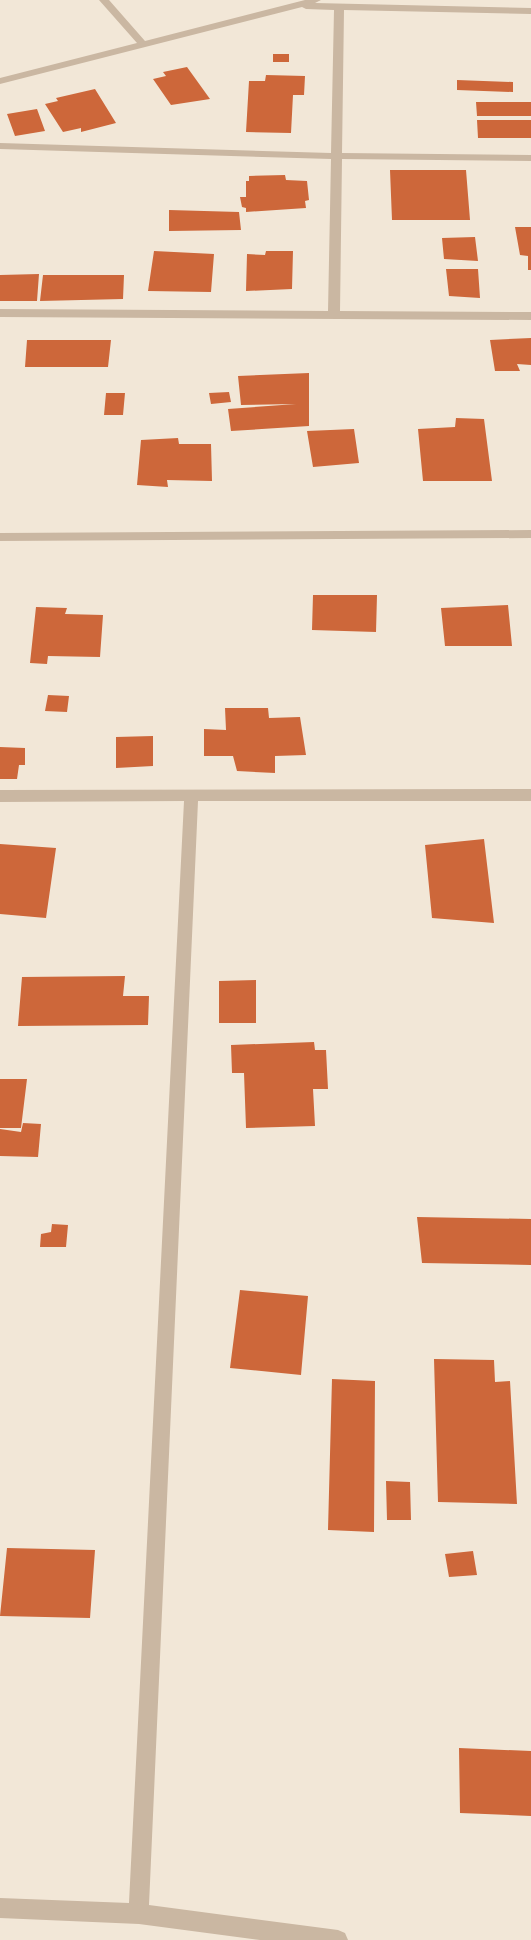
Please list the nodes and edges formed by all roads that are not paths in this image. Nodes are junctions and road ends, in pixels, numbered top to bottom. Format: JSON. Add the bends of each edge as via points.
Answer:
{"nodes":[{"id":1,"x":104,"y":0,"type":"edge"},
{"id":2,"x":315,"y":0,"type":"edge"},
{"id":3,"x":294,"y":6,"type":"junction"},
{"id":4,"x":339,"y":6,"type":"junction"},
{"id":5,"x":531,"y":11,"type":"edge"},
{"id":6,"x":143,"y":44,"type":"junction"},
{"id":7,"x":0,"y":81,"type":"edge"},
{"id":8,"x":0,"y":146,"type":"edge"},
{"id":9,"x":338,"y":156,"type":"junction"},
{"id":10,"x":531,"y":158,"type":"edge"},
{"id":11,"x":0,"y":313,"type":"edge"},
{"id":12,"x":334,"y":316,"type":"junction"},
{"id":13,"x":531,"y":316,"type":"edge"},
{"id":14,"x":531,"y":534,"type":"edge"},
{"id":15,"x":0,"y":537,"type":"edge"},
{"id":16,"x":531,"y":795,"type":"edge"},
{"id":17,"x":0,"y":796,"type":"edge"},
{"id":18,"x":190,"y":797,"type":"junction"},
{"id":19,"x":0,"y":1908,"type":"edge"},
{"id":20,"x":139,"y":1914,"type":"junction"},
{"id":21,"x":338,"y":1940,"type":"edge"}],
"edges":[{"from":1,"to":6,"type":"street"},
{"from":2,"to":3,"type":"street"},
{"from":3,"to":4,"type":"street"},
{"from":3,"to":6,"type":"street"},
{"from":4,"to":5,"type":"street"},
{"from":4,"to":9,"type":"street"},
{"from":6,"to":7,"type":"street"},
{"from":8,"to":9,"type":"street"},
{"from":9,"to":10,"type":"street"},
{"from":9,"to":12,"type":"street"},
{"from":11,"to":12,"type":"street"},
{"from":12,"to":13,"type":"street"},
{"from":14,"to":15,"type":"street"},
{"from":16,"to":18,"type":"street"},
{"from":17,"to":18,"type":"street"},
{"from":18,"to":20,"type":"street"},
{"from":19,"to":20,"type":"street"},
{"from":20,"to":21,"type":"street"}]}
